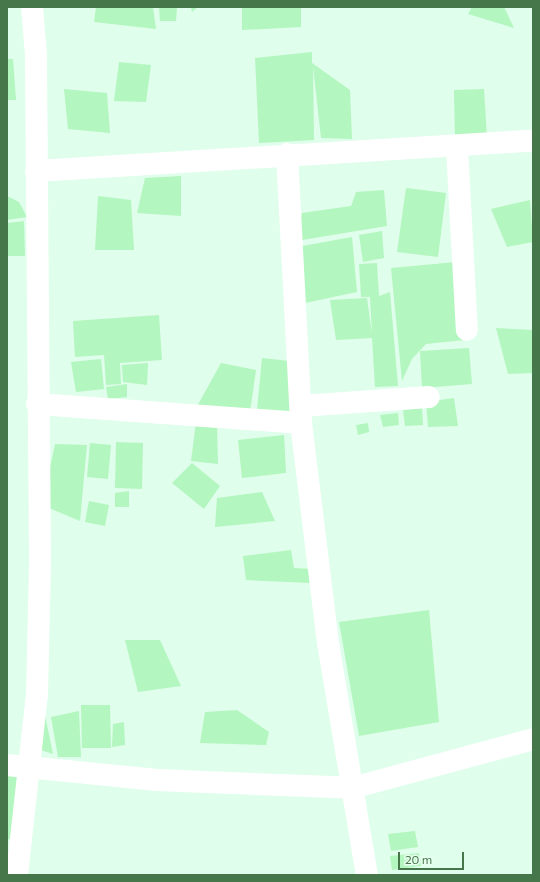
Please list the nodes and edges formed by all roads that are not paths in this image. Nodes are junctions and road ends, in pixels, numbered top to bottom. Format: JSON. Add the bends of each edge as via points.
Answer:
{"nodes":[{"id":1,"x":32,"y":7,"type":"edge"},
{"id":2,"x":533,"y":142,"type":"edge"},
{"id":3,"x":457,"y":148,"type":"junction"},
{"id":4,"x":287,"y":154,"type":"junction"},
{"id":5,"x":36,"y":171,"type":"junction"},
{"id":6,"x":466,"y":330,"type":"dead end"},
{"id":7,"x":429,"y":397,"type":"dead end"},
{"id":8,"x":37,"y":404,"type":"junction"},
{"id":9,"x":301,"y":414,"type":"junction"},
{"id":10,"x":533,"y":739,"type":"edge"},
{"id":11,"x":17,"y":766,"type":"edge"},
{"id":12,"x":352,"y":788,"type":"junction"},
{"id":13,"x":16,"y":875,"type":"edge"},
{"id":14,"x":367,"y":875,"type":"edge"}],
"edges":[{"from":1,"to":5,"type":"street"},
{"from":2,"to":3,"type":"street"},
{"from":3,"to":4,"type":"street"},
{"from":3,"to":6,"type":"street"},
{"from":4,"to":5,"type":"street"},
{"from":4,"to":9,"type":"street"},
{"from":5,"to":8,"type":"street"},
{"from":7,"to":9,"type":"street"},
{"from":8,"to":9,"type":"street"},
{"from":8,"to":11,"type":"street","via":[[37,695]]},
{"from":9,"to":12,"type":"street","via":[[328,643]]},
{"from":10,"to":12,"type":"street"},
{"from":11,"to":12,"type":"street","via":[[157,780]]},
{"from":11,"to":13,"type":"street"},
{"from":12,"to":14,"type":"street"}]}
